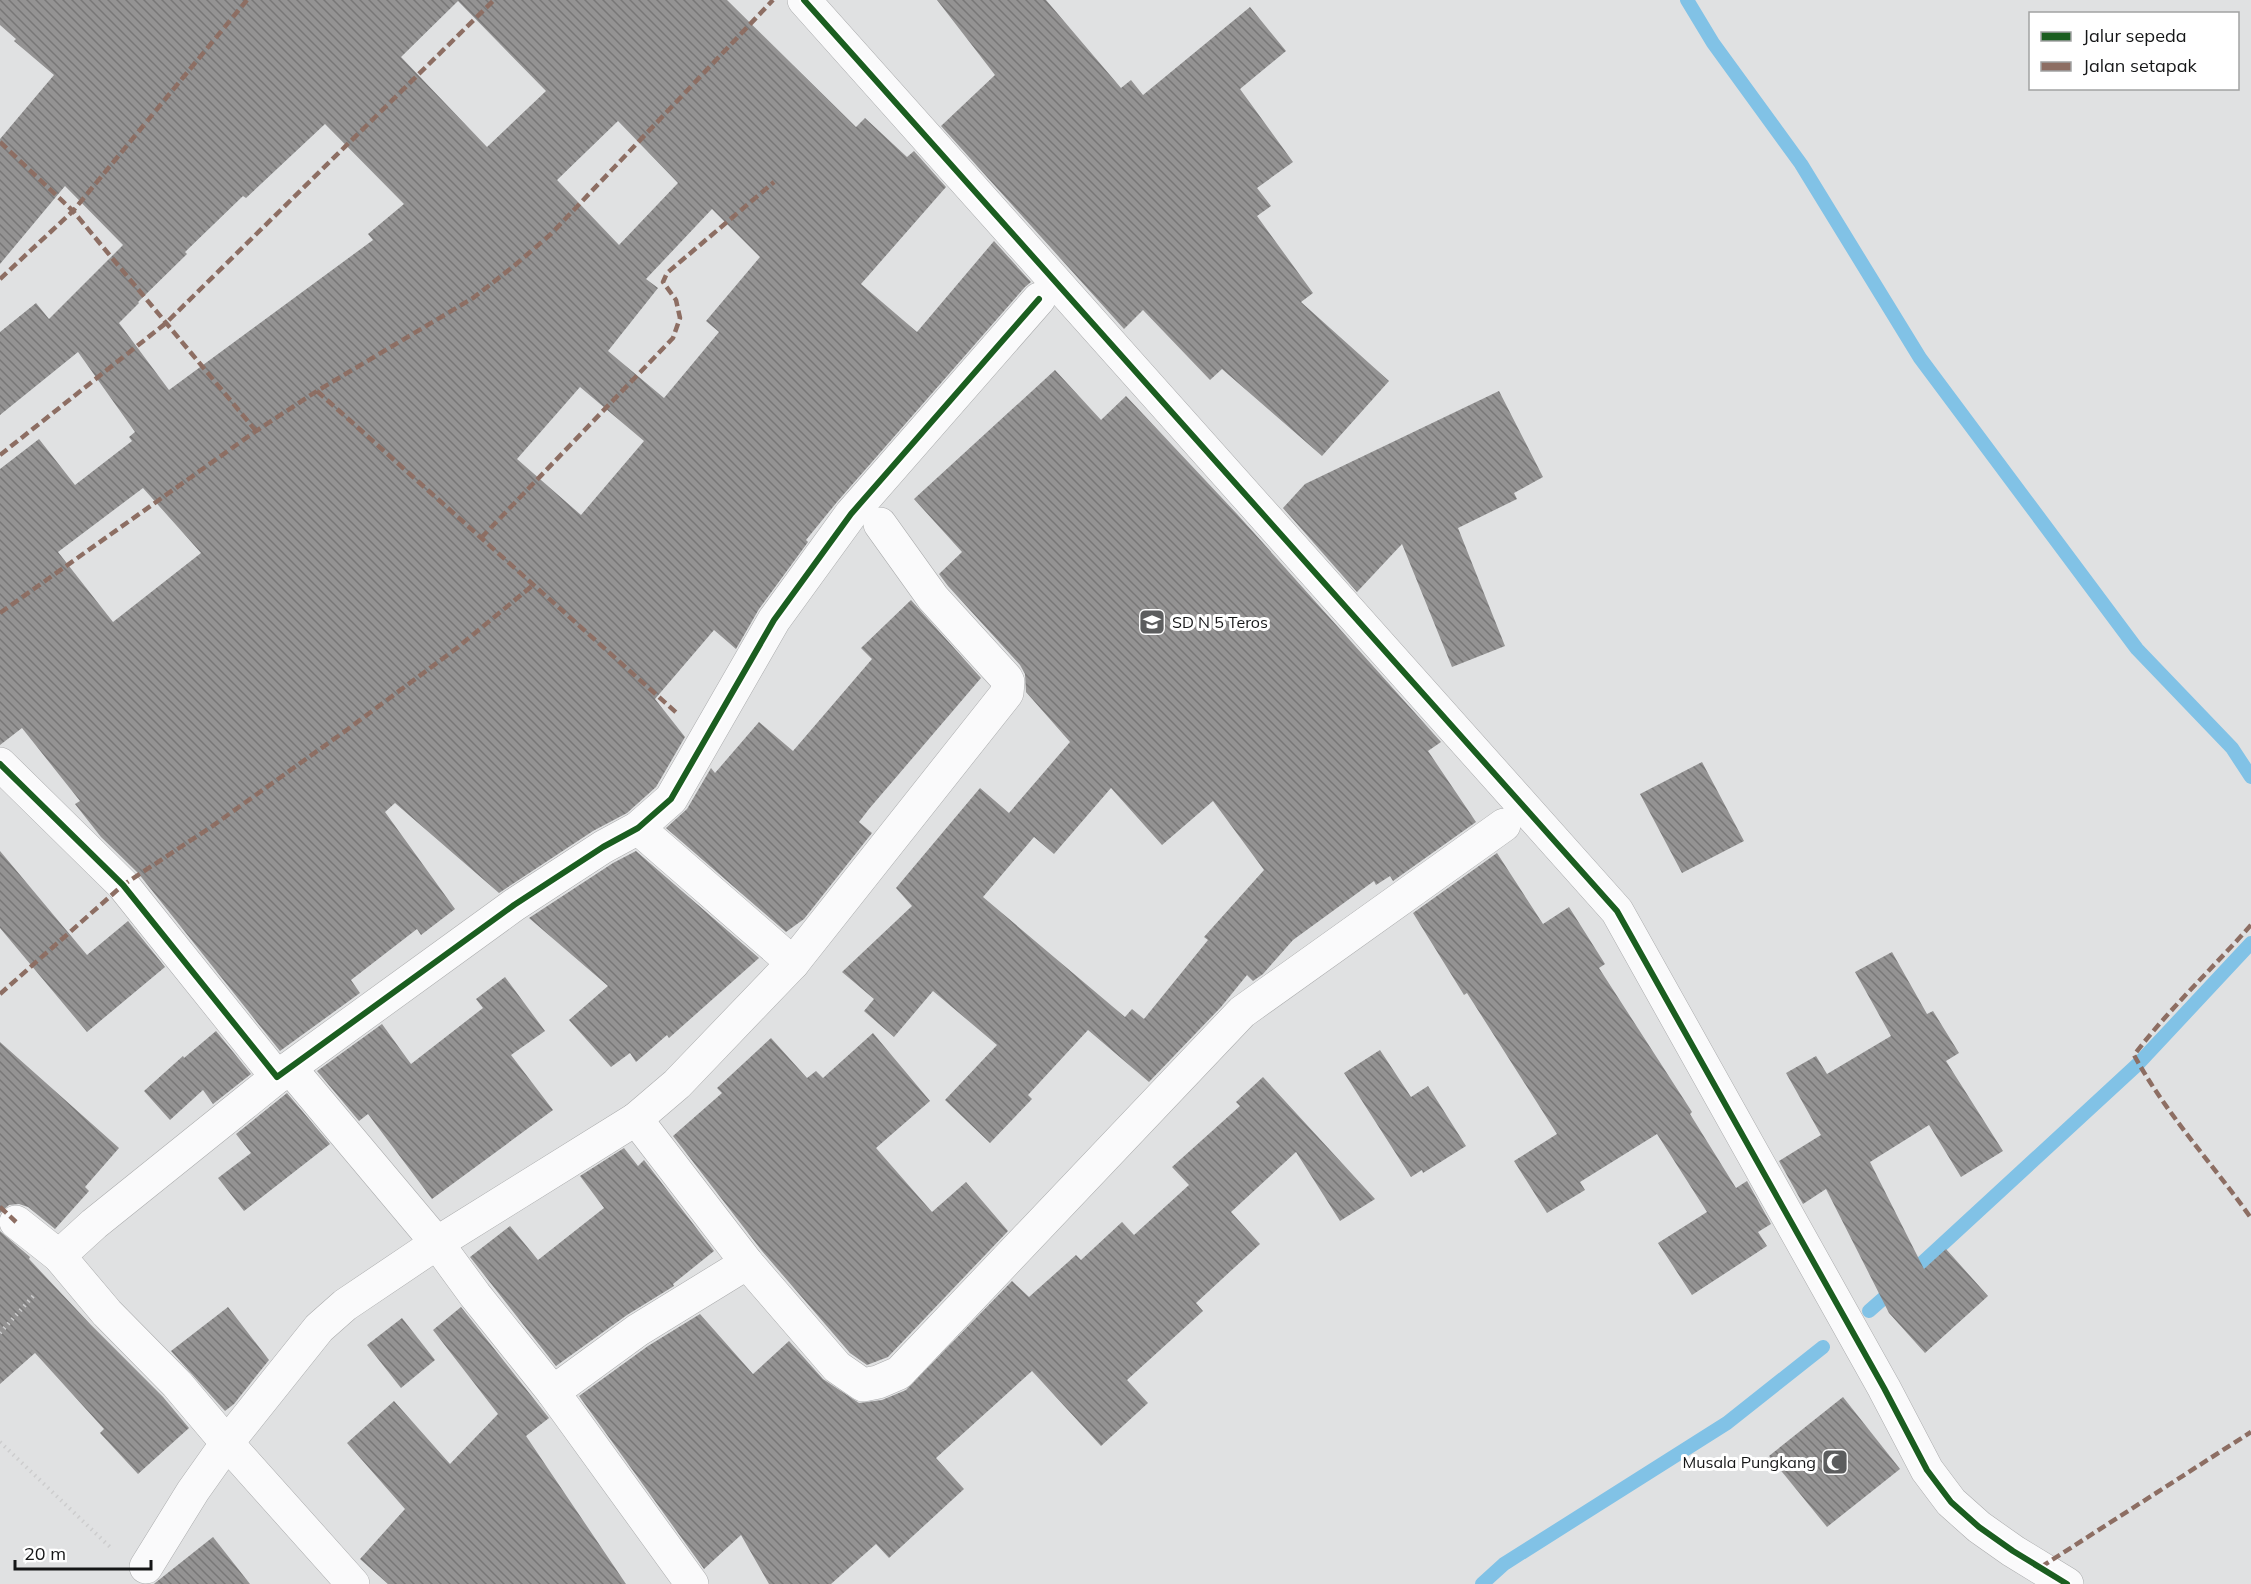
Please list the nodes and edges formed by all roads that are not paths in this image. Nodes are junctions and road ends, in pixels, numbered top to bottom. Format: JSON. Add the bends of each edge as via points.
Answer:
{"nodes":[{"id":1,"x":804,"y":0,"type":"edge"},
{"id":2,"x":1039,"y":299,"type":"dead end"},
{"id":3,"x":880,"y":524,"type":"dead end"},
{"id":4,"x":0,"y":764,"type":"edge"},
{"id":5,"x":1504,"y":825,"type":"dead end"},
{"id":6,"x":638,"y":828,"type":"junction"},
{"id":7,"x":793,"y":963,"type":"junction"},
{"id":8,"x":284,"y":1072,"type":"junction"},
{"id":9,"x":636,"y":1119,"type":"junction"},
{"id":10,"x":438,"y":1243,"type":"junction"},
{"id":11,"x":747,"y":1263,"type":"junction"},
{"id":12,"x":553,"y":1392,"type":"junction"},
{"id":13,"x":223,"y":1448,"type":"junction"},
{"id":14,"x":146,"y":1567,"type":"dead end"},
{"id":15,"x":353,"y":1584,"type":"edge"},
{"id":16,"x":692,"y":1584,"type":"edge"},
{"id":17,"x":2067,"y":1584,"type":"edge"}],
"edges":[{"from":1,"to":17,"type":"street","via":[[1617,910],[1927,1470],[1951,1502],[1978,1527]]},
{"from":2,"to":6,"type":"street","via":[[851,514],[774,621],[671,800]]},
{"from":3,"to":7,"type":"street","via":[[933,598],[1006,678],[1009,688]]},
{"from":4,"to":8,"type":"street","via":[[123,885]]},
{"from":5,"to":11,"type":"street","via":[[1242,1012],[899,1373],[863,1384],[850,1377]]},
{"from":6,"to":7,"type":"street"},
{"from":6,"to":8,"type":"street","via":[[514,905]]},
{"from":7,"to":9,"type":"street","via":[[685,1077]]},
{"from":8,"to":10,"type":"street"},
{"from":8,"to":13,"type":"street","via":[[94,1224],[38,1239],[177,1384]]},
{"from":9,"to":10,"type":"street"},
{"from":9,"to":11,"type":"street"},
{"from":10,"to":12,"type":"street"},
{"from":10,"to":13,"type":"street","via":[[331,1315]]},
{"from":11,"to":12,"type":"street","via":[[638,1330]]},
{"from":12,"to":16,"type":"street"},
{"from":13,"to":14,"type":"street"},
{"from":13,"to":15,"type":"street"}]}
